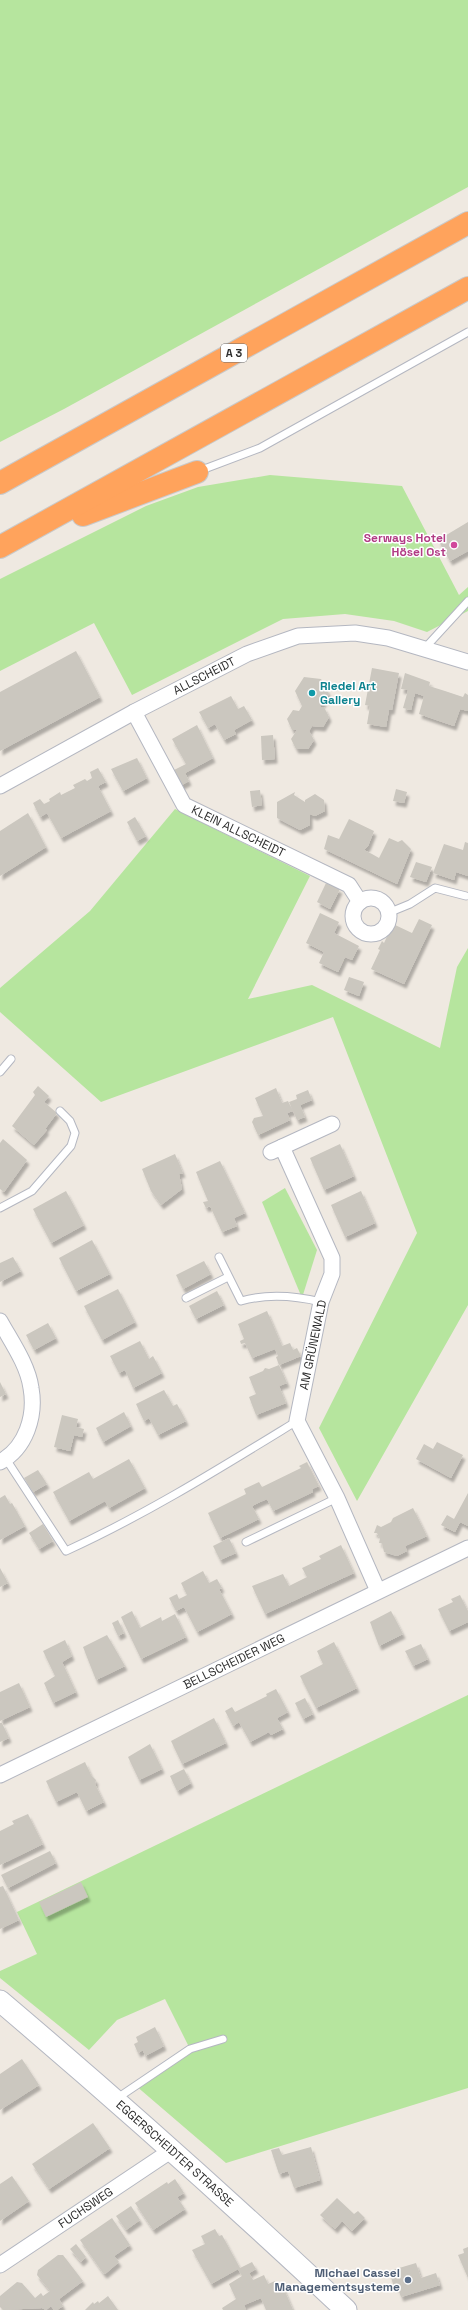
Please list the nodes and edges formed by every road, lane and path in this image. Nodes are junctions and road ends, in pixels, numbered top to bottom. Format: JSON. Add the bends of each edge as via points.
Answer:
{"nodes":[{"id":1,"x":468,"y":223,"type":"edge"},
{"id":2,"x":468,"y":288,"type":"edge"},
{"id":3,"x":468,"y":332,"type":"edge"},
{"id":4,"x":197,"y":472,"type":"joint"},
{"id":5,"x":0,"y":483,"type":"edge"},
{"id":6,"x":7,"y":544,"type":"edge"},
{"id":7,"x":468,"y":601,"type":"edge"},
{"id":8,"x":425,"y":648,"type":"junction"},
{"id":9,"x":468,"y":662,"type":"edge"},
{"id":10,"x":134,"y":712,"type":"junction"},
{"id":11,"x":0,"y":786,"type":"edge"},
{"id":12,"x":466,"y":896,"type":"dead end"},
{"id":13,"x":360,"y":902,"type":"junction"},
{"id":14,"x":388,"y":913,"type":"junction"},
{"id":15,"x":11,"y":1059,"type":"dead end"},
{"id":16,"x":0,"y":1072,"type":"edge"},
{"id":17,"x":60,"y":1111,"type":"dead end"},
{"id":18,"x":332,"y":1124,"type":"dead end"},
{"id":19,"x":0,"y":1208,"type":"edge"},
{"id":20,"x":219,"y":1257,"type":"dead end"},
{"id":21,"x":228,"y":1277,"type":"junction"},
{"id":22,"x":186,"y":1298,"type":"dead end"},
{"id":23,"x":321,"y":1302,"type":"junction"},
{"id":24,"x":0,"y":1321,"type":"edge"},
{"id":25,"x":297,"y":1421,"type":"junction"},
{"id":26,"x":3,"y":1460,"type":"edge"},
{"id":27,"x":336,"y":1498,"type":"junction"},
{"id":28,"x":246,"y":1542,"type":"dead end"},
{"id":29,"x":468,"y":1548,"type":"edge"},
{"id":30,"x":378,"y":1591,"type":"junction"},
{"id":31,"x":0,"y":1775,"type":"edge"},
{"id":32,"x":0,"y":2001,"type":"edge"},
{"id":33,"x":223,"y":2039,"type":"dead end"},
{"id":34,"x":116,"y":2099,"type":"junction"},
{"id":35,"x":172,"y":2150,"type":"junction"},
{"id":36,"x":0,"y":2265,"type":"edge"},
{"id":37,"x":346,"y":2310,"type":"edge"}],
"edges":[{"from":1,"to":5,"type":"highway","number":"A 3"},
{"from":2,"to":6,"type":"highway"},
{"from":3,"to":4,"type":"lane","via":[[260,448]]},
{"from":4,"to":6,"type":"highway"},
{"from":7,"to":8,"type":"lane"},
{"from":8,"to":9,"type":"street","name":"ALLSCHEIDT"},
{"from":8,"to":10,"type":"street","name":"ALLSCHEIDT","via":[[388,638],[355,633],[298,636],[247,654]]},
{"from":10,"to":11,"type":"street","name":"ALLSCHEIDT"},
{"from":10,"to":13,"type":"street","name":"KLEIN ALLSCHEIDT","via":[[184,805],[349,885]]},
{"from":12,"to":14,"type":"lane","via":[[435,888],[410,904]]},
{"from":13,"to":14,"type":"street","via":[[366,898],[377,899],[385,905]]},
{"from":13,"to":14,"type":"street","via":[[353,913],[354,922],[364,932],[371,934],[382,929],[387,922]]},
{"from":15,"to":16,"type":"lane"},
{"from":17,"to":19,"type":"lane","via":[[70,1121],[75,1133],[71,1146],[32,1191]]},
{"from":18,"to":23,"type":"street","name":"AM GRÜNEWALD","via":[[276,1149],[332,1258],[332,1274]]},
{"from":20,"to":21,"type":"lane"},
{"from":21,"to":22,"type":"lane"},
{"from":21,"to":23,"type":"lane","via":[[241,1301],[271,1297],[306,1298]]},
{"from":23,"to":25,"type":"street","name":"AM GRÜNEWALD"},
{"from":24,"to":26,"type":"street","via":[[23,1365],[31,1387],[32,1407],[29,1427],[20,1446]]},
{"from":25,"to":26,"type":"lane","via":[[165,1501],[116,1528],[66,1551]]},
{"from":25,"to":27,"type":"street"},
{"from":27,"to":28,"type":"lane"},
{"from":27,"to":30,"type":"street"},
{"from":29,"to":30,"type":"street","name":"BELLSCHEIDER WEG"},
{"from":30,"to":31,"type":"street","name":"BELLSCHEIDER WEG"},
{"from":32,"to":34,"type":"street","name":"EGGERSCHEIDTER STRASSE"},
{"from":33,"to":34,"type":"lane","via":[[190,2049]]},
{"from":34,"to":35,"type":"street","name":"EGGERSCHEIDTER STRASSE"},
{"from":35,"to":36,"type":"street","name":"FUCHSWEG"},
{"from":35,"to":37,"type":"street","name":"EGGERSCHEIDTER STRASSE"}]}
